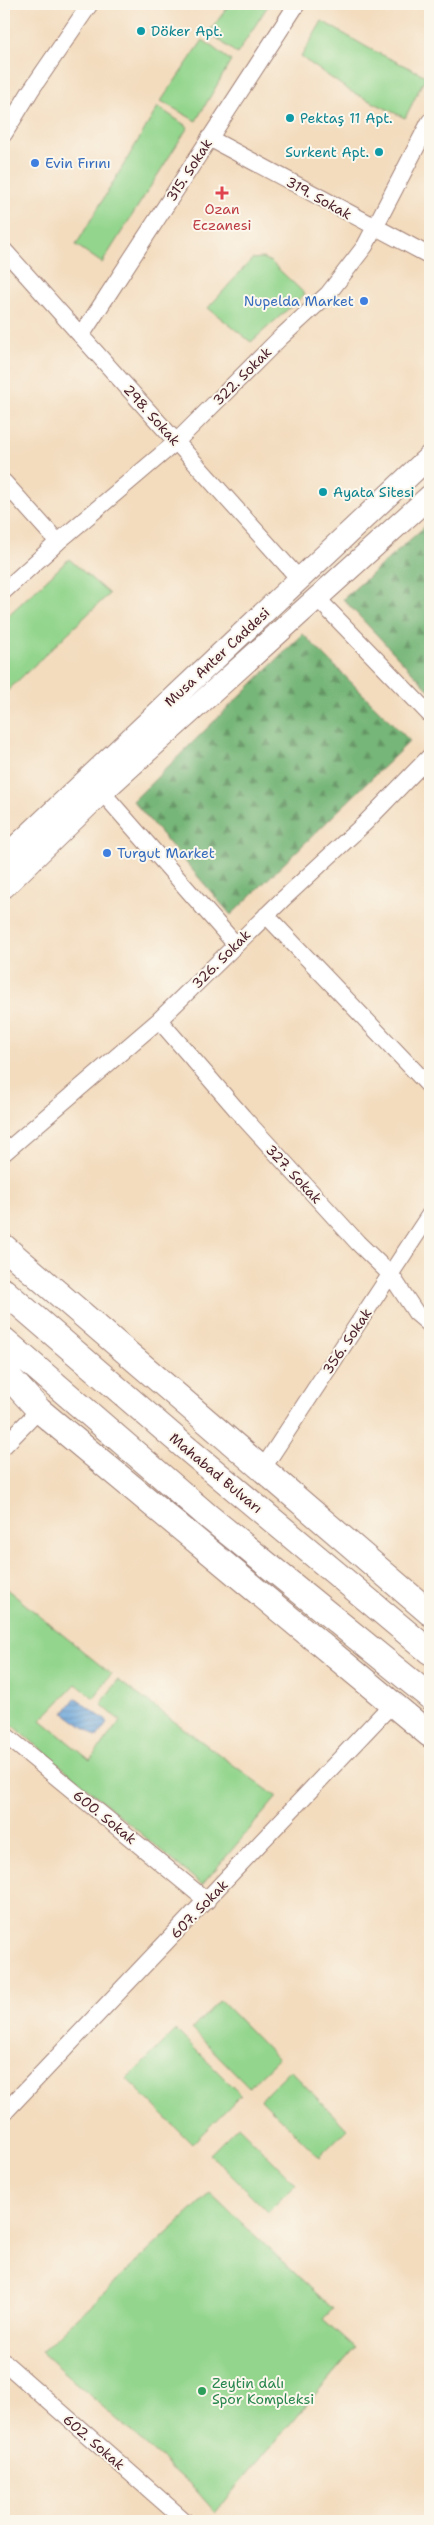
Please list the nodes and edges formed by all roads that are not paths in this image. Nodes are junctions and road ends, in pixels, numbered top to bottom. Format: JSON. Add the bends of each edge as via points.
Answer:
{"nodes":[{"id":1,"x":297,"y":4,"type":"edge"},
{"id":2,"x":86,"y":5,"type":"edge"},
{"id":3,"x":430,"y":121,"type":"edge"},
{"id":4,"x":4,"y":134,"type":"edge"},
{"id":5,"x":209,"y":138,"type":"junction"},
{"id":6,"x":375,"y":228,"type":"junction"},
{"id":7,"x":4,"y":250,"type":"edge"},
{"id":8,"x":430,"y":256,"type":"edge"},
{"id":9,"x":82,"y":336,"type":"junction"},
{"id":10,"x":176,"y":442,"type":"junction"},
{"id":11,"x":430,"y":456,"type":"edge"},
{"id":12,"x":4,"y":482,"type":"edge"},
{"id":13,"x":430,"y":496,"type":"edge"},
{"id":14,"x":58,"y":542,"type":"junction"},
{"id":15,"x":300,"y":580,"type":"junction"},
{"id":16,"x":4,"y":591,"type":"edge"},
{"id":17,"x":318,"y":599,"type":"junction"},
{"id":18,"x":430,"y":714,"type":"edge"},
{"id":19,"x":430,"y":756,"type":"edge"},
{"id":20,"x":102,"y":792,"type":"junction"},
{"id":21,"x":4,"y":858,"type":"edge"},
{"id":22,"x":4,"y":887,"type":"edge"},
{"id":23,"x":266,"y":915,"type":"junction"},
{"id":24,"x":236,"y":945,"type":"junction"},
{"id":25,"x":159,"y":1020,"type":"junction"},
{"id":26,"x":430,"y":1087,"type":"edge"},
{"id":27,"x":4,"y":1153,"type":"edge"},
{"id":28,"x":430,"y":1214,"type":"edge"},
{"id":29,"x":4,"y":1247,"type":"edge"},
{"id":30,"x":391,"y":1275,"type":"junction"},
{"id":31,"x":4,"y":1290,"type":"edge"},
{"id":32,"x":430,"y":1325,"type":"edge"},
{"id":33,"x":4,"y":1340,"type":"edge"},
{"id":34,"x":4,"y":1367,"type":"edge"},
{"id":35,"x":39,"y":1410,"type":"junction"},
{"id":36,"x":4,"y":1446,"type":"edge"},
{"id":37,"x":263,"y":1468,"type":"junction"},
{"id":38,"x":430,"y":1613,"type":"edge"},
{"id":39,"x":430,"y":1652,"type":"edge"},
{"id":40,"x":430,"y":1697,"type":"edge"},
{"id":41,"x":393,"y":1703,"type":"junction"},
{"id":42,"x":4,"y":1734,"type":"edge"},
{"id":43,"x":430,"y":1735,"type":"edge"},
{"id":44,"x":207,"y":1901,"type":"junction"},
{"id":45,"x":4,"y":2112,"type":"edge"},
{"id":46,"x":4,"y":2362,"type":"edge"},
{"id":47,"x":185,"y":2521,"type":"edge"}],
"edges":[{"from":1,"to":5,"type":"street","name":"315. Sokak"},
{"from":2,"to":4,"type":"street"},
{"from":3,"to":6,"type":"street","name":"322. Sokak"},
{"from":5,"to":6,"type":"street","name":"319. Sokak"},
{"from":5,"to":9,"type":"street","name":"315. Sokak"},
{"from":6,"to":8,"type":"street","name":"319. Sokak"},
{"from":6,"to":10,"type":"street","name":"322. Sokak","via":[[328,294]]},
{"from":7,"to":9,"type":"street","name":"298. Sokak"},
{"from":9,"to":10,"type":"street","name":"298. Sokak"},
{"from":10,"to":14,"type":"street","name":"322. Sokak"},
{"from":10,"to":15,"type":"street","name":"298. Sokak"},
{"from":11,"to":15,"type":"main road","name":"Musa Anter Caddesi"},
{"from":12,"to":14,"type":"street"},
{"from":13,"to":17,"type":"main road","name":"Musa Anter Caddesi"},
{"from":14,"to":16,"type":"street","name":"322. Sokak"},
{"from":15,"to":21,"type":"main road","name":"Musa Anter Caddesi"},
{"from":17,"to":18,"type":"street"},
{"from":17,"to":20,"type":"main road","name":"Musa Anter Caddesi"},
{"from":19,"to":23,"type":"street","name":"326. Sokak","via":[[364,824]]},
{"from":20,"to":22,"type":"main road","name":"Musa Anter Caddesi"},
{"from":20,"to":24,"type":"street"},
{"from":23,"to":24,"type":"street","name":"326. Sokak"},
{"from":23,"to":26,"type":"street"},
{"from":24,"to":25,"type":"street","name":"326. Sokak"},
{"from":25,"to":27,"type":"street","name":"326. Sokak"},
{"from":25,"to":30,"type":"street","name":"327. Sokak","via":[[242,1117]]},
{"from":28,"to":30,"type":"street","name":"356. Sokak"},
{"from":29,"to":37,"type":"main road"},
{"from":30,"to":32,"type":"street","name":"327. Sokak","via":[[416,1313]]},
{"from":30,"to":37,"type":"street","name":"356. Sokak"},
{"from":31,"to":39,"type":"main road","name":"Mahabad Bulvarı"},
{"from":33,"to":40,"type":"main road","via":[[208,1517]]},
{"from":34,"to":35,"type":"main road"},
{"from":35,"to":36,"type":"street"},
{"from":35,"to":41,"type":"main road"},
{"from":37,"to":38,"type":"main road"},
{"from":41,"to":43,"type":"main road"},
{"from":41,"to":44,"type":"street","name":"607. Sokak"},
{"from":42,"to":44,"type":"street","name":"600. Sokak"},
{"from":44,"to":45,"type":"street","name":"607. Sokak"},
{"from":46,"to":47,"type":"street","name":"602. Sokak"}]}
